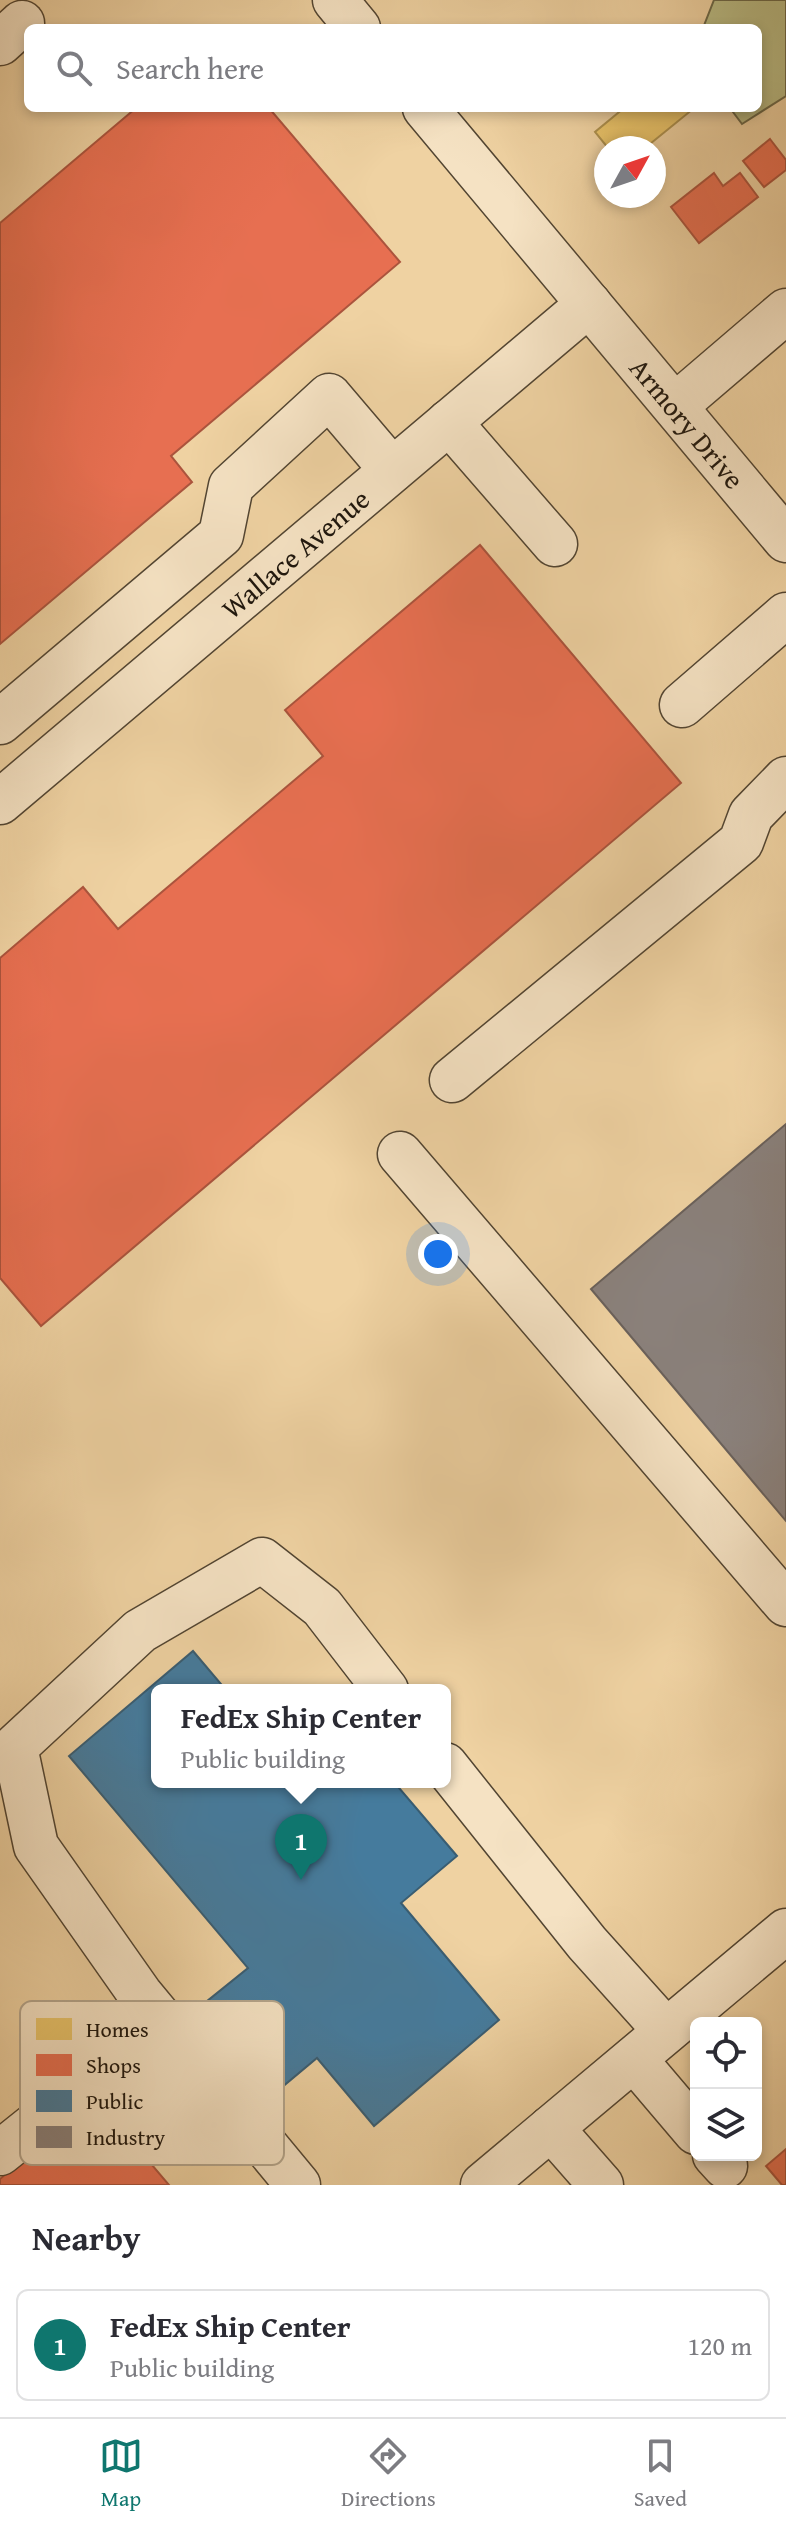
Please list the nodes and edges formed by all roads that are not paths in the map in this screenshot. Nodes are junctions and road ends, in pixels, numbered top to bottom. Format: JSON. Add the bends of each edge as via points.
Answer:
{"nodes":[{"id":1,"x":335,"y":0,"type":"edge"},
{"id":2,"x":355,"y":24,"type":"edge"},
{"id":3,"x":428,"y":112,"type":"edge"},
{"id":4,"x":589,"y":304,"type":"junction"},
{"id":5,"x":786,"y":311,"type":"edge"},
{"id":6,"x":675,"y":406,"type":"junction"},
{"id":7,"x":449,"y":422,"type":"junction"},
{"id":8,"x":392,"y":470,"type":"junction"},
{"id":9,"x":786,"y":540,"type":"edge"},
{"id":10,"x":555,"y":544,"type":"dead end"},
{"id":11,"x":786,"y":615,"type":"edge"},
{"id":12,"x":682,"y":705,"type":"dead end"},
{"id":13,"x":0,"y":722,"type":"edge"},
{"id":14,"x":786,"y":779,"type":"edge"},
{"id":15,"x":0,"y":802,"type":"edge"},
{"id":16,"x":452,"y":1080,"type":"dead end"},
{"id":17,"x":400,"y":1154,"type":"dead end"},
{"id":18,"x":786,"y":1604,"type":"edge"},
{"id":19,"x":381,"y":1684,"type":"edge"},
{"id":20,"x":451,"y":1773,"type":"edge"},
{"id":21,"x":786,"y":1931,"type":"edge"},
{"id":22,"x":146,"y":2001,"type":"edge"},
{"id":23,"x":650,"y":2045,"type":"junction"},
{"id":24,"x":690,"y":2121,"type":"edge"},
{"id":25,"x":551,"y":2128,"type":"junction"},
{"id":26,"x":20,"y":2137,"type":"edge"},
{"id":27,"x":0,"y":2153,"type":"edge"},
{"id":28,"x":281,"y":2165,"type":"edge"},
{"id":29,"x":298,"y":2185,"type":"edge"},
{"id":30,"x":483,"y":2185,"type":"edge"},
{"id":31,"x":601,"y":2185,"type":"edge"}],
"edges":[{"from":1,"to":2,"type":"street"},
{"from":3,"to":4,"type":"street","name":"Armory Drive"},
{"from":4,"to":6,"type":"street","name":"Armory Drive"},
{"from":4,"to":7,"type":"street","name":"Wallace Avenue"},
{"from":5,"to":6,"type":"street"},
{"from":6,"to":9,"type":"street","name":"Armory Drive"},
{"from":7,"to":8,"type":"street","name":"Wallace Avenue"},
{"from":7,"to":10,"type":"street"},
{"from":8,"to":13,"type":"street","via":[[329,396],[231,486],[221,535]]},
{"from":8,"to":15,"type":"street","name":"Wallace Avenue"},
{"from":11,"to":12,"type":"street"},
{"from":14,"to":16,"type":"street","via":[[751,815],[741,842]]},
{"from":17,"to":18,"type":"street"},
{"from":19,"to":22,"type":"street","via":[[322,1607],[262,1560],[140,1631],[15,1747],[36,1846]]},
{"from":20,"to":23,"type":"street","via":[[587,1943]]},
{"from":21,"to":23,"type":"street"},
{"from":23,"to":24,"type":"street"},
{"from":23,"to":25,"type":"street"},
{"from":25,"to":30,"type":"street"},
{"from":25,"to":31,"type":"street"},
{"from":26,"to":27,"type":"street"},
{"from":28,"to":29,"type":"street"}]}
